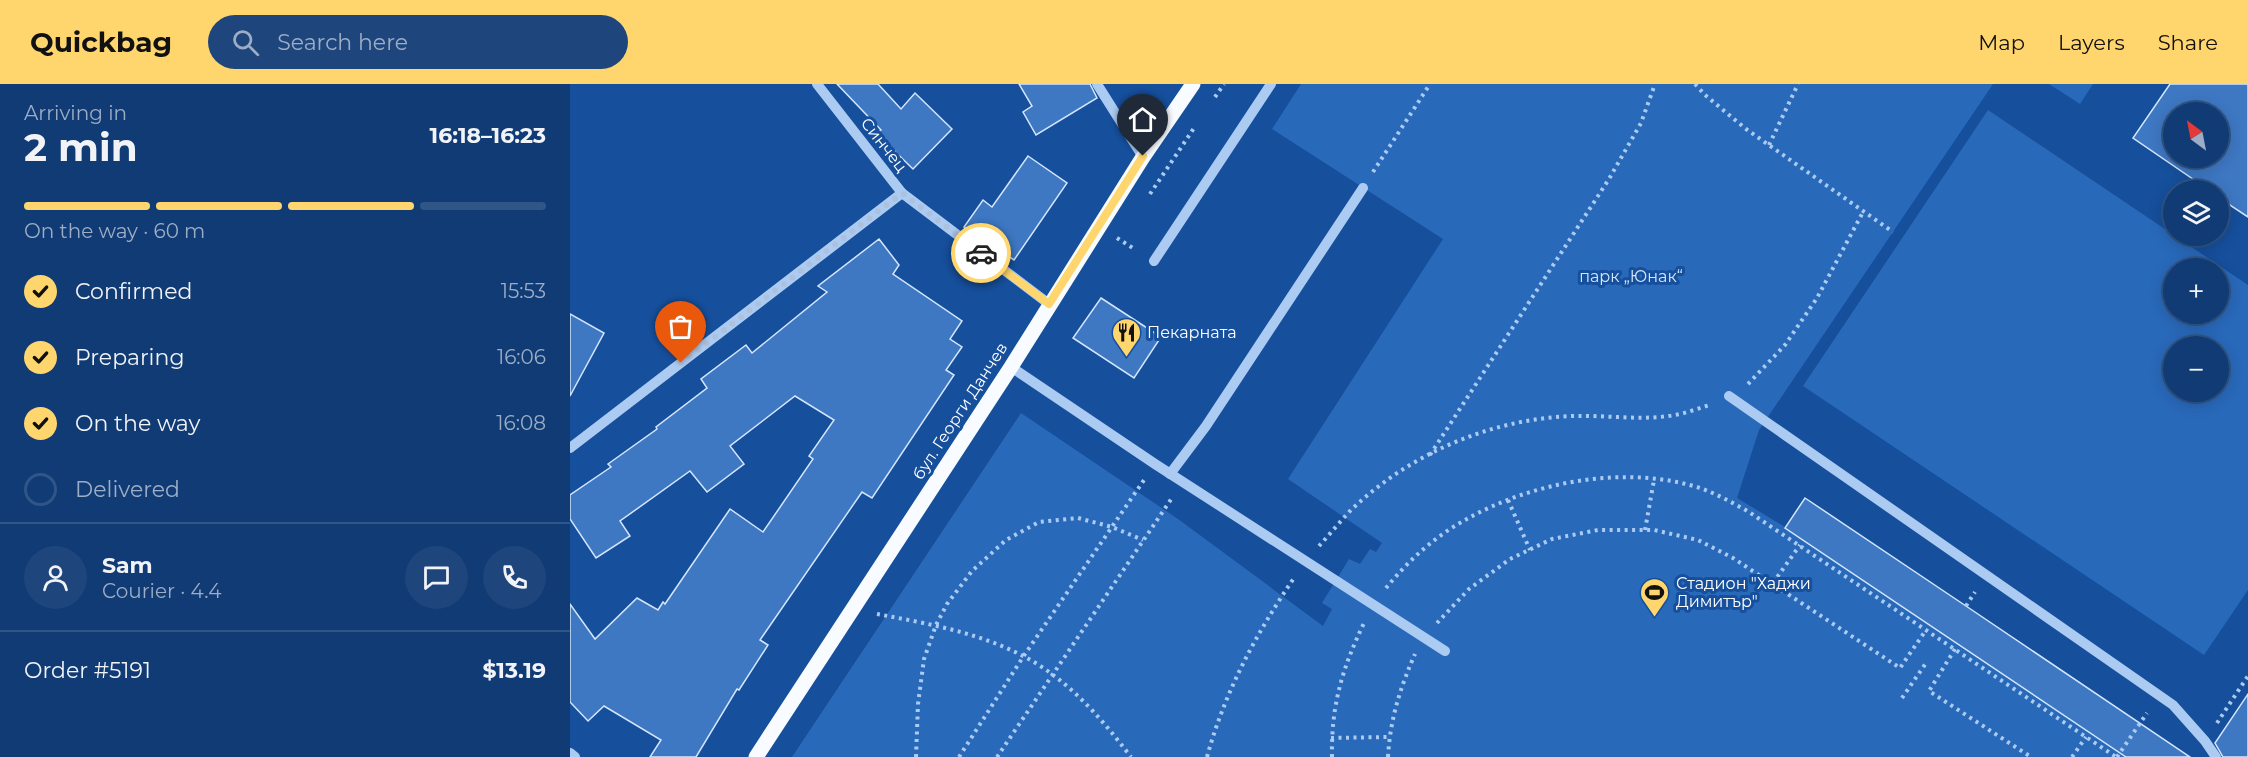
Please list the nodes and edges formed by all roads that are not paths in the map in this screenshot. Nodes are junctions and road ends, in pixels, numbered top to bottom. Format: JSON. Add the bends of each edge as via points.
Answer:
{"nodes":[{"id":1,"x":817,"y":84,"type":"edge"},
{"id":2,"x":1097,"y":84,"type":"edge"},
{"id":3,"x":1193,"y":84,"type":"edge"},
{"id":4,"x":1271,"y":84,"type":"edge"},
{"id":5,"x":1143,"y":156,"type":"junction"},
{"id":6,"x":1363,"y":188,"type":"road end"},
{"id":7,"x":902,"y":193,"type":"junction"},
{"id":8,"x":1154,"y":261,"type":"road end"},
{"id":9,"x":1049,"y":304,"type":"junction"},
{"id":10,"x":1011,"y":367,"type":"junction"},
{"id":11,"x":1729,"y":396,"type":"road end"},
{"id":12,"x":570,"y":448,"type":"edge"},
{"id":13,"x":1170,"y":474,"type":"junction"},
{"id":14,"x":1445,"y":651,"type":"dead end"},
{"id":15,"x":570,"y":753,"type":"edge"},
{"id":16,"x":575,"y":757,"type":"edge"},
{"id":17,"x":756,"y":757,"type":"edge"},
{"id":18,"x":2216,"y":757,"type":"edge"}],
"edges":[{"from":1,"to":7,"type":"street","name":"Синчец"},
{"from":2,"to":5,"type":"street"},
{"from":3,"to":5,"type":"main road","name":"бул. Георги Данчев"},
{"from":4,"to":8,"type":"street"},
{"from":5,"to":9,"type":"main road","name":"бул. Георги Данчев"},
{"from":6,"to":13,"type":"street"},
{"from":7,"to":9,"type":"street","name":"Синчец"},
{"from":7,"to":12,"type":"street"},
{"from":9,"to":10,"type":"main road","name":"бул. Георги Данчев"},
{"from":10,"to":13,"type":"street"},
{"from":10,"to":17,"type":"main road","name":"бул. Георги Данчев"},
{"from":11,"to":18,"type":"street","via":[[2173,705]]},
{"from":13,"to":14,"type":"street"},
{"from":15,"to":16,"type":"street"}]}
